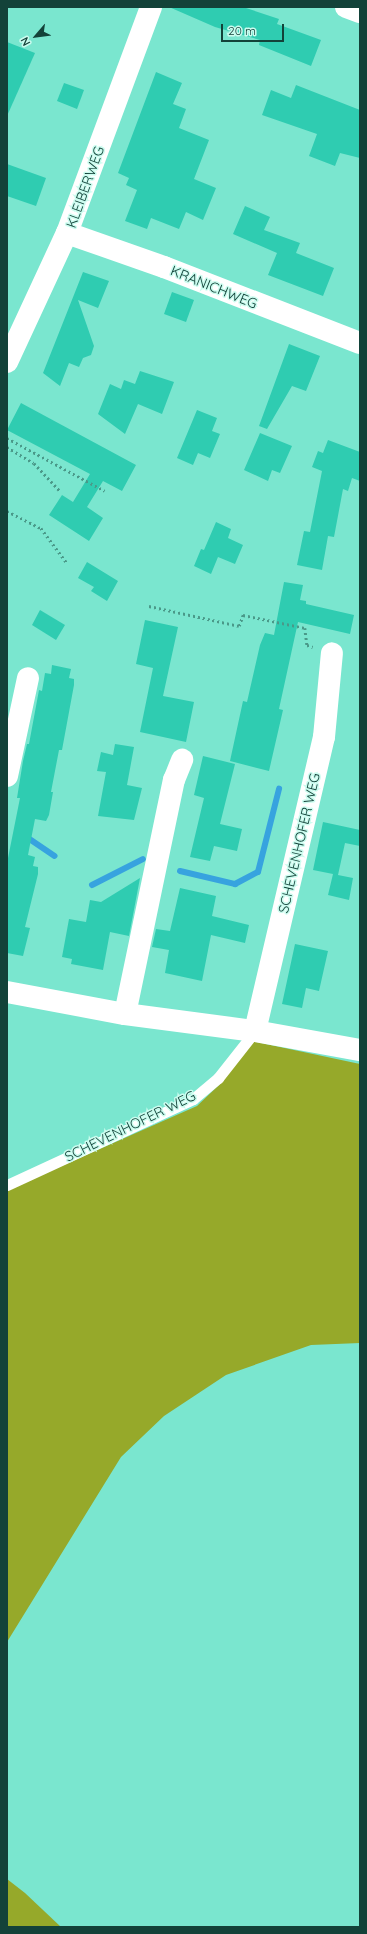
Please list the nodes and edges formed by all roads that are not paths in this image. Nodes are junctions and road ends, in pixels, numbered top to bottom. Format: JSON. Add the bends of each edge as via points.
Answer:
{"nodes":[{"id":1,"x":151,"y":7,"type":"edge"},
{"id":2,"x":346,"y":7,"type":"edge"},
{"id":3,"x":360,"y":12,"type":"edge"},
{"id":4,"x":68,"y":233,"type":"junction"},
{"id":5,"x":360,"y":343,"type":"edge"},
{"id":6,"x":7,"y":362,"type":"edge"},
{"id":7,"x":332,"y":653,"type":"road end"},
{"id":8,"x":28,"y":678,"type":"dead end"},
{"id":9,"x":182,"y":760,"type":"dead end"},
{"id":10,"x":7,"y":776,"type":"edge"},
{"id":11,"x":7,"y":992,"type":"edge"},
{"id":12,"x":126,"y":1014,"type":"junction"},
{"id":13,"x":255,"y":1031,"type":"junction"},
{"id":14,"x":360,"y":1050,"type":"edge"},
{"id":15,"x":7,"y":1185,"type":"edge"}],
"edges":[{"from":1,"to":4,"type":"street","name":"KLEIBERWEG"},
{"from":2,"to":3,"type":"street"},
{"from":4,"to":5,"type":"street","name":"KRANICHWEG","via":[[164,267]]},
{"from":4,"to":6,"type":"street","name":"KLEIBERWEG"},
{"from":7,"to":13,"type":"street","name":"SCHEVENHOFER WEG","via":[[324,737]]},
{"from":8,"to":10,"type":"street"},
{"from":9,"to":12,"type":"street","via":[[174,780]]},
{"from":11,"to":12,"type":"street"},
{"from":12,"to":13,"type":"street"},
{"from":13,"to":14,"type":"street"},
{"from":13,"to":15,"type":"lane","name":"SCHEVENHOFER WEG","via":[[218,1078],[192,1099]]}]}
